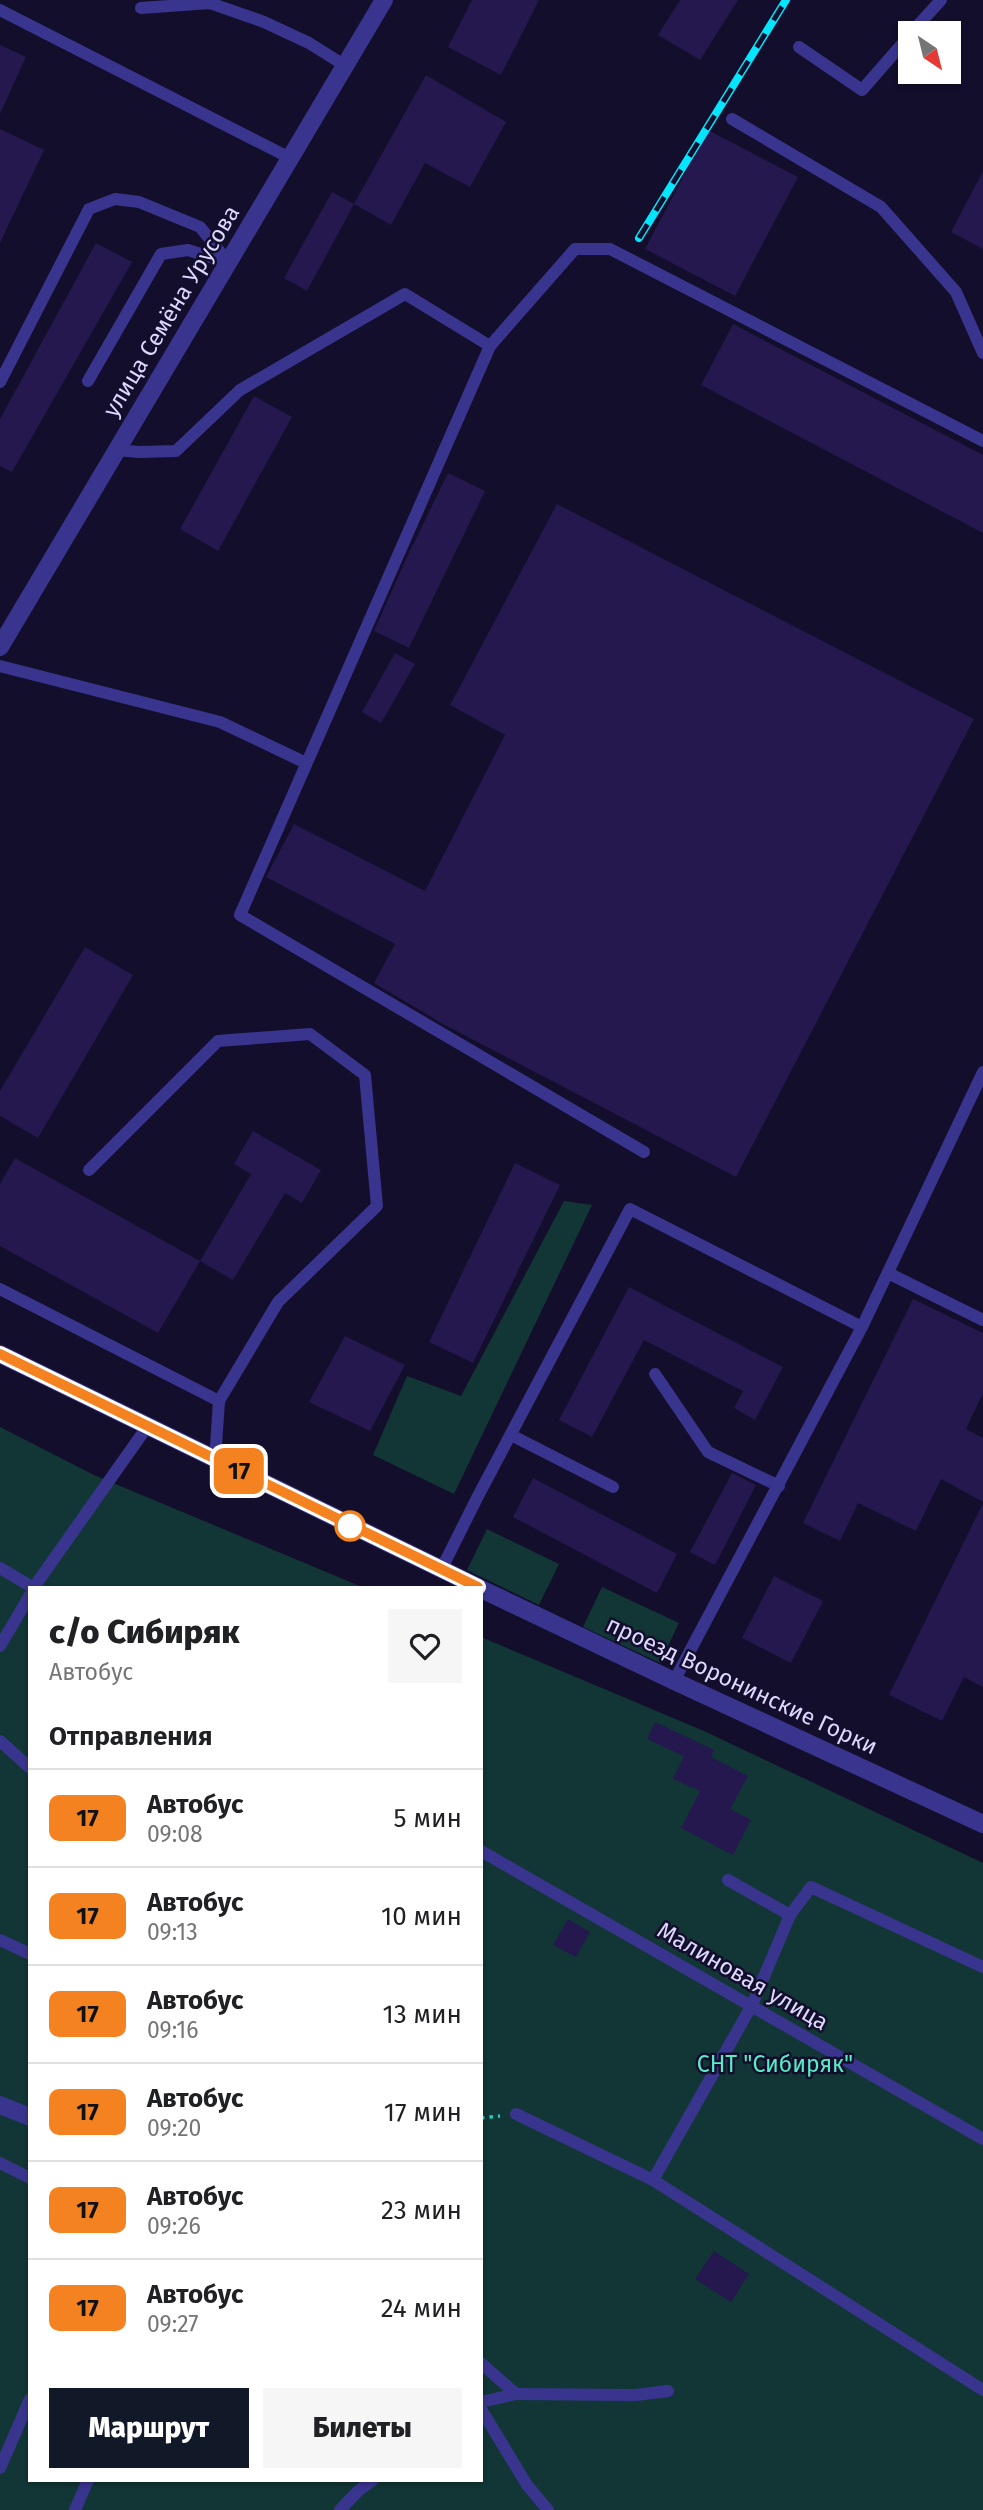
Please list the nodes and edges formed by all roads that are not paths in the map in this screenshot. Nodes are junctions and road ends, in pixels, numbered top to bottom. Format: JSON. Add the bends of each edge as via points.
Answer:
{"nodes":[{"id":1,"x":384,"y":0,"type":"edge"},
{"id":2,"x":941,"y":0,"type":"edge"},
{"id":3,"x":141,"y":8,"type":"dead end"},
{"id":4,"x":0,"y":10,"type":"edge"},
{"id":5,"x":922,"y":21,"type":"edge"},
{"id":6,"x":799,"y":47,"type":"dead end"},
{"id":7,"x":898,"y":49,"type":"edge"},
{"id":8,"x":344,"y":65,"type":"junction"},
{"id":9,"x":732,"y":119,"type":"dead end"},
{"id":10,"x":289,"y":158,"type":"junction"},
{"id":11,"x":229,"y":263,"type":"junction"},
{"id":12,"x":490,"y":346,"type":"junction"},
{"id":13,"x":983,"y":353,"type":"edge"},
{"id":14,"x":88,"y":380,"type":"dead end"},
{"id":15,"x":0,"y":382,"type":"edge"},
{"id":16,"x":983,"y":441,"type":"edge"},
{"id":17,"x":117,"y":450,"type":"junction"},
{"id":18,"x":0,"y":647,"type":"edge"},
{"id":19,"x":0,"y":666,"type":"edge"},
{"id":20,"x":306,"y":763,"type":"junction"},
{"id":21,"x":983,"y":1073,"type":"edge"},
{"id":22,"x":645,"y":1152,"type":"dead end"},
{"id":23,"x":89,"y":1170,"type":"dead end"},
{"id":24,"x":888,"y":1273,"type":"junction"},
{"id":25,"x":0,"y":1289,"type":"edge"},
{"id":26,"x":983,"y":1320,"type":"edge"},
{"id":27,"x":862,"y":1327,"type":"junction"},
{"id":28,"x":0,"y":1354,"type":"edge"},
{"id":29,"x":655,"y":1374,"type":"dead end"},
{"id":30,"x":219,"y":1401,"type":"junction"},
{"id":31,"x":146,"y":1427,"type":"junction"},
{"id":32,"x":511,"y":1435,"type":"junction"},
{"id":33,"x":215,"y":1460,"type":"junction"},
{"id":34,"x":779,"y":1486,"type":"junction"},
{"id":35,"x":613,"y":1487,"type":"dead end"},
{"id":36,"x":0,"y":1568,"type":"edge"},
{"id":37,"x":442,"y":1570,"type":"junction"},
{"id":38,"x":31,"y":1586,"type":"edge"},
{"id":39,"x":34,"y":1586,"type":"edge"},
{"id":40,"x":476,"y":1586,"type":"edge"},
{"id":41,"x":483,"y":1589,"type":"edge"},
{"id":42,"x":28,"y":1598,"type":"edge"},
{"id":43,"x":0,"y":1646,"type":"edge"},
{"id":44,"x":674,"y":1681,"type":"junction"},
{"id":45,"x":0,"y":1741,"type":"edge"},
{"id":46,"x":28,"y":1766,"type":"edge"},
{"id":47,"x":983,"y":1824,"type":"edge"},
{"id":48,"x":483,"y":1852,"type":"edge"},
{"id":49,"x":728,"y":1880,"type":"dead end"},
{"id":50,"x":790,"y":1915,"type":"junction"},
{"id":51,"x":0,"y":1940,"type":"edge"},
{"id":52,"x":28,"y":1953,"type":"edge"},
{"id":53,"x":983,"y":1967,"type":"edge"},
{"id":54,"x":752,"y":2005,"type":"junction"},
{"id":55,"x":0,"y":2105,"type":"edge"},
{"id":56,"x":516,"y":2114,"type":"dead end"},
{"id":57,"x":28,"y":2116,"type":"edge"},
{"id":58,"x":983,"y":2139,"type":"edge"},
{"id":59,"x":0,"y":2163,"type":"edge"},
{"id":60,"x":28,"y":2177,"type":"edge"},
{"id":61,"x":653,"y":2180,"type":"junction"},
{"id":62,"x":483,"y":2365,"type":"edge"},
{"id":63,"x":983,"y":2390,"type":"edge"},
{"id":64,"x":668,"y":2391,"type":"dead end"},
{"id":65,"x":516,"y":2394,"type":"junction"},
{"id":66,"x":483,"y":2402,"type":"edge"},
{"id":67,"x":28,"y":2404,"type":"edge"},
{"id":68,"x":483,"y":2412,"type":"edge"},
{"id":69,"x":0,"y":2468,"type":"edge"},
{"id":70,"x":87,"y":2482,"type":"edge"},
{"id":71,"x":370,"y":2482,"type":"edge"},
{"id":72,"x":75,"y":2510,"type":"edge"},
{"id":73,"x":340,"y":2510,"type":"edge"},
{"id":74,"x":548,"y":2510,"type":"edge"}],
"edges":[{"from":1,"to":8,"type":"street","name":"улица Семёна Урусова"},
{"from":2,"to":5,"type":"lane"},
{"from":3,"to":8,"type":"lane","via":[[210,4],[264,22]]},
{"from":4,"to":10,"type":"lane"},
{"from":6,"to":7,"type":"lane","via":[[862,90]]},
{"from":8,"to":10,"type":"street","name":"улица Семёна Урусова"},
{"from":9,"to":13,"type":"lane","via":[[881,206],[956,292]]},
{"from":10,"to":11,"type":"street","name":"улица Семёна Урусова"},
{"from":11,"to":14,"type":"lane","via":[[188,250],[161,254]]},
{"from":11,"to":15,"type":"lane","via":[[200,227],[139,202],[115,198],[89,209]]},
{"from":11,"to":17,"type":"street","name":"улица Семёна Урусова"},
{"from":12,"to":16,"type":"lane","via":[[575,249],[610,249]]},
{"from":12,"to":17,"type":"lane","via":[[405,294],[240,390],[176,451]]},
{"from":12,"to":20,"type":"lane"},
{"from":17,"to":18,"type":"street","name":"улица Семёна Урусова"},
{"from":19,"to":20,"type":"lane","via":[[220,722]]},
{"from":20,"to":22,"type":"lane","via":[[240,915]]},
{"from":21,"to":24,"type":"lane"},
{"from":23,"to":30,"type":"lane","via":[[218,1041],[310,1034],[365,1075],[377,1206],[278,1302]]},
{"from":24,"to":26,"type":"lane"},
{"from":24,"to":27,"type":"lane"},
{"from":25,"to":30,"type":"lane"},
{"from":27,"to":32,"type":"lane","via":[[630,1209]]},
{"from":27,"to":34,"type":"lane"},
{"from":28,"to":31,"type":"street","name":"проезд Воронинские Горки"},
{"from":29,"to":34,"type":"lane","via":[[708,1452]]},
{"from":30,"to":33,"type":"lane"},
{"from":31,"to":33,"type":"street","name":"проезд Воронинские Горки"},
{"from":31,"to":39,"type":"lane"},
{"from":32,"to":35,"type":"lane"},
{"from":32,"to":37,"type":"lane"},
{"from":33,"to":37,"type":"street","name":"проезд Воронинские Горки"},
{"from":34,"to":44,"type":"lane"},
{"from":36,"to":38,"type":"lane"},
{"from":37,"to":40,"type":"street","name":"проезд Воронинские Горки"},
{"from":41,"to":44,"type":"street","name":"проезд Воронинские Горки"},
{"from":42,"to":43,"type":"lane"},
{"from":44,"to":47,"type":"street","name":"проезд Воронинские Горки"},
{"from":45,"to":46,"type":"lane"},
{"from":48,"to":54,"type":"lane","name":"Малиновая улица"},
{"from":49,"to":50,"type":"lane"},
{"from":50,"to":53,"type":"lane","via":[[811,1887]]},
{"from":50,"to":54,"type":"lane"},
{"from":51,"to":52,"type":"lane"},
{"from":54,"to":58,"type":"lane","name":"Малиновая улица"},
{"from":54,"to":61,"type":"lane"},
{"from":55,"to":57,"type":"street"},
{"from":56,"to":61,"type":"lane"},
{"from":59,"to":60,"type":"lane"},
{"from":61,"to":63,"type":"lane"},
{"from":62,"to":65,"type":"lane"},
{"from":64,"to":65,"type":"lane","via":[[636,2396]]},
{"from":65,"to":66,"type":"lane"},
{"from":67,"to":69,"type":"lane"},
{"from":68,"to":74,"type":"lane","via":[[527,2485]]},
{"from":70,"to":72,"type":"lane"},
{"from":71,"to":73,"type":"lane"}]}
